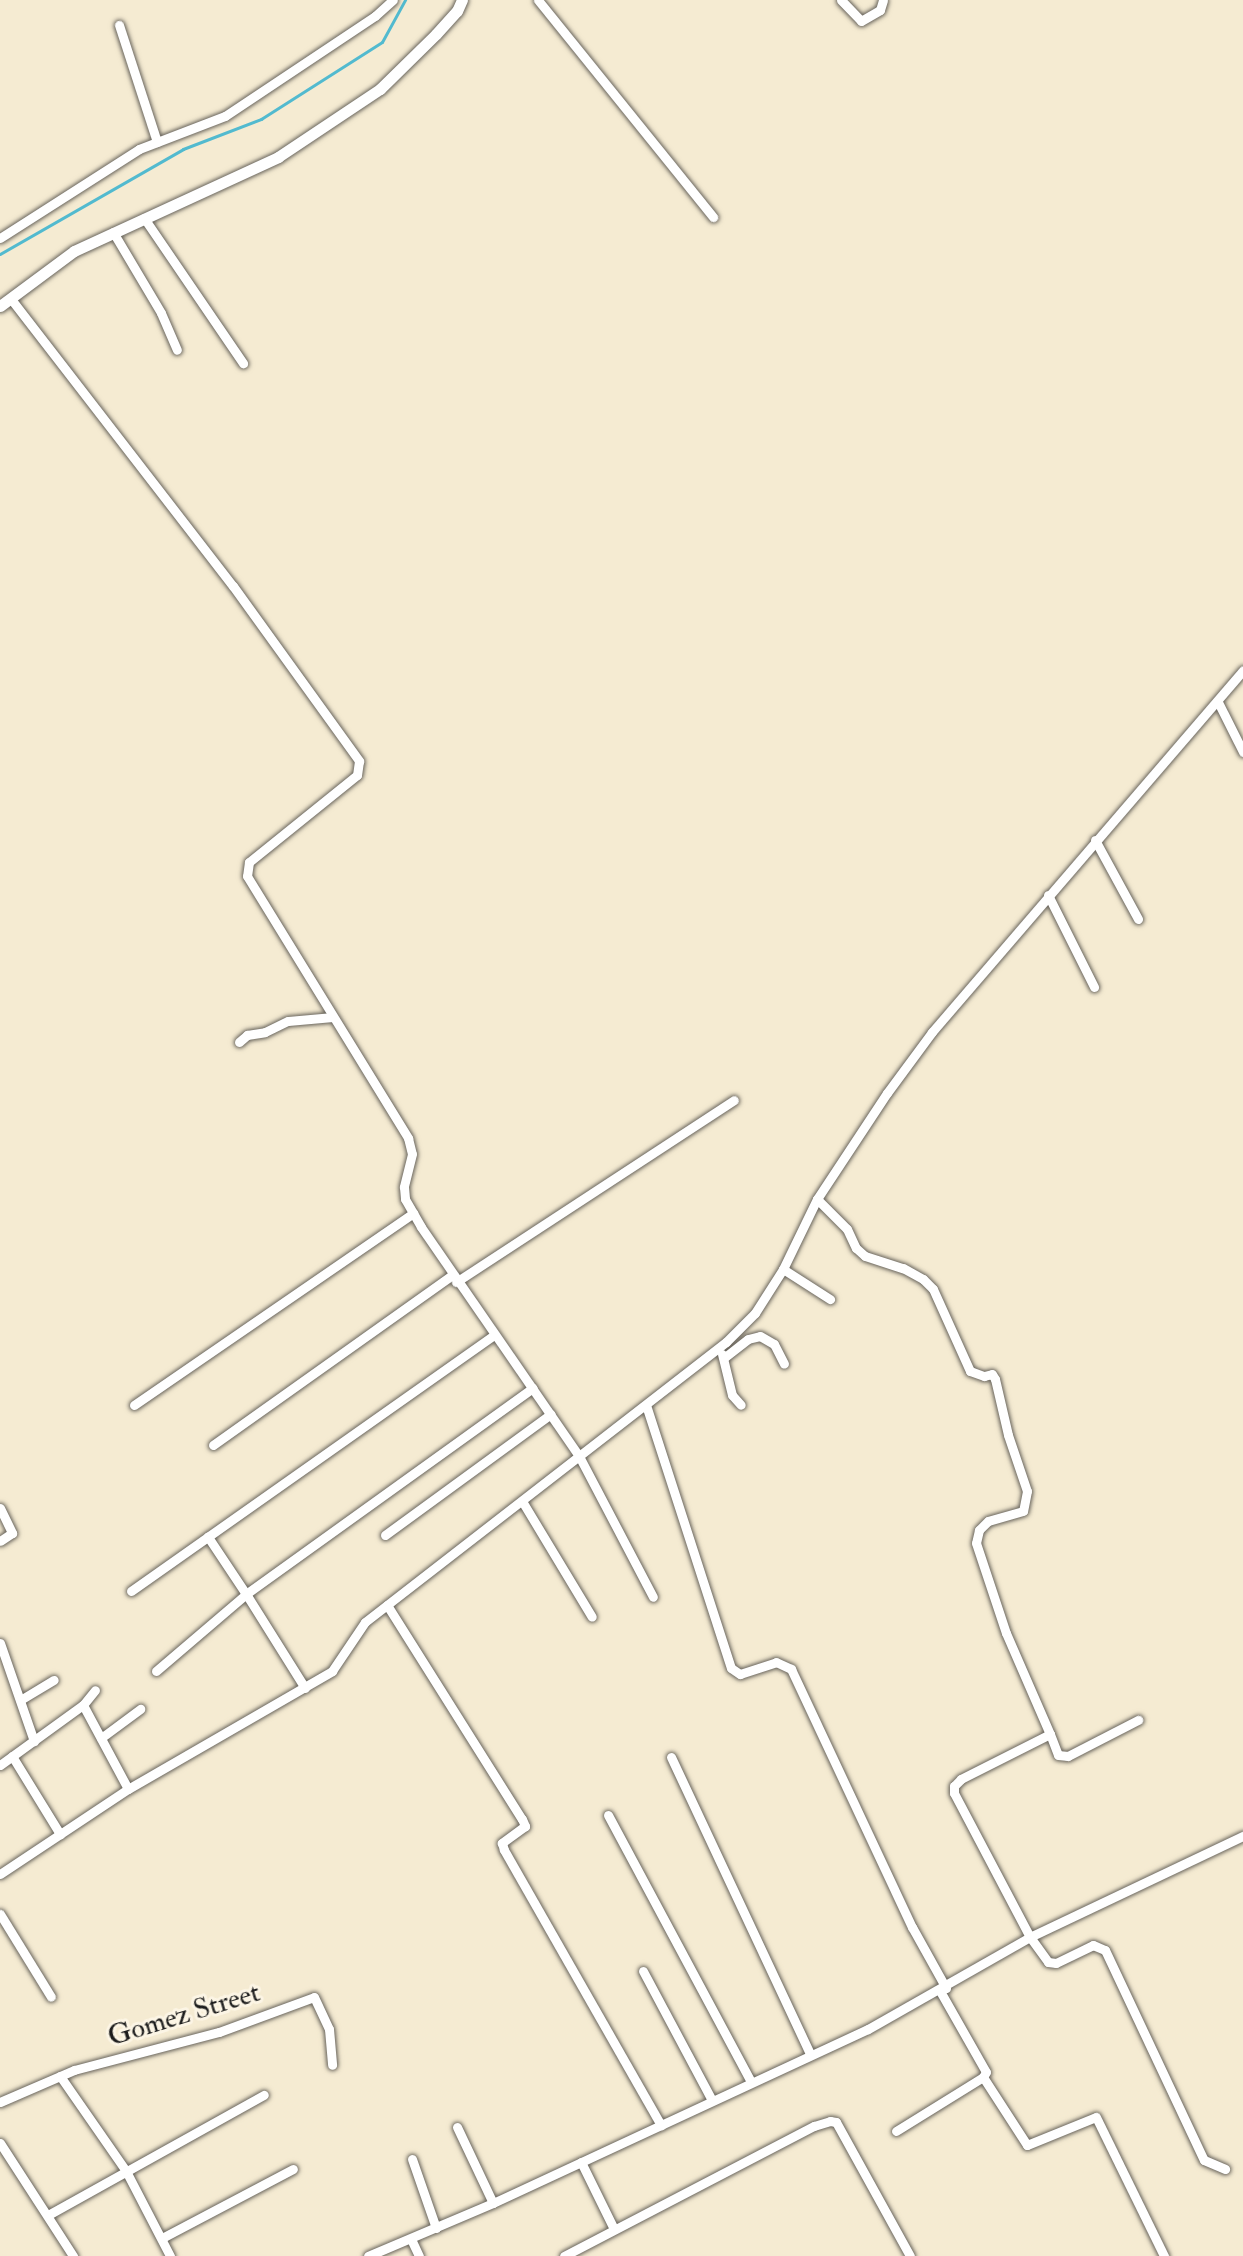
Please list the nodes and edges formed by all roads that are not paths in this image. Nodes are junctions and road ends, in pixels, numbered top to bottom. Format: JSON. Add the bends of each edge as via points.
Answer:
{"nodes":[{"id":1,"x":462,"y":0,"type":"edge"},
{"id":2,"x":538,"y":0,"type":"edge"},
{"id":3,"x":841,"y":0,"type":"edge"},
{"id":4,"x":883,"y":0,"type":"edge"},
{"id":5,"x":392,"y":1,"type":"edge"},
{"id":6,"x":119,"y":25,"type":"dead end"},
{"id":7,"x":157,"y":142,"type":"junction"},
{"id":8,"x":713,"y":217,"type":"dead end"},
{"id":9,"x":144,"y":218,"type":"junction"},
{"id":10,"x":113,"y":232,"type":"junction"},
{"id":11,"x":0,"y":238,"type":"edge"},
{"id":12,"x":5,"y":302,"type":"edge"},
{"id":13,"x":177,"y":350,"type":"dead end"},
{"id":14,"x":243,"y":363,"type":"dead end"},
{"id":15,"x":1243,"y":670,"type":"edge"},
{"id":16,"x":1218,"y":702,"type":"junction"},
{"id":17,"x":1243,"y":752,"type":"edge"},
{"id":18,"x":1095,"y":840,"type":"junction"},
{"id":19,"x":1048,"y":895,"type":"junction"},
{"id":20,"x":1138,"y":919,"type":"dead end"},
{"id":21,"x":1094,"y":987,"type":"dead end"},
{"id":22,"x":333,"y":1017,"type":"junction"},
{"id":23,"x":239,"y":1042,"type":"dead end"},
{"id":24,"x":734,"y":1100,"type":"dead end"},
{"id":25,"x":817,"y":1199,"type":"junction"},
{"id":26,"x":413,"y":1213,"type":"junction"},
{"id":27,"x":783,"y":1269,"type":"junction"},
{"id":28,"x":454,"y":1279,"type":"junction"},
{"id":29,"x":830,"y":1299,"type":"dead end"},
{"id":30,"x":494,"y":1335,"type":"junction"},
{"id":31,"x":721,"y":1353,"type":"junction"},
{"id":32,"x":784,"y":1364,"type":"dead end"},
{"id":33,"x":533,"y":1388,"type":"junction"},
{"id":34,"x":134,"y":1405,"type":"dead end"},
{"id":35,"x":646,"y":1405,"type":"junction"},
{"id":36,"x":741,"y":1405,"type":"dead end"},
{"id":37,"x":551,"y":1414,"type":"junction"},
{"id":38,"x":213,"y":1445,"type":"dead end"},
{"id":39,"x":579,"y":1456,"type":"junction"},
{"id":40,"x":522,"y":1501,"type":"junction"},
{"id":41,"x":0,"y":1508,"type":"edge"},
{"id":42,"x":385,"y":1535,"type":"dead end"},
{"id":43,"x":208,"y":1537,"type":"junction"},
{"id":44,"x":0,"y":1541,"type":"edge"},
{"id":45,"x":131,"y":1591,"type":"dead end"},
{"id":46,"x":246,"y":1594,"type":"junction"},
{"id":47,"x":653,"y":1597,"type":"dead end"},
{"id":48,"x":387,"y":1605,"type":"junction"},
{"id":49,"x":592,"y":1617,"type":"dead end"},
{"id":50,"x":0,"y":1643,"type":"edge"},
{"id":51,"x":156,"y":1671,"type":"dead end"},
{"id":52,"x":54,"y":1680,"type":"dead end"},
{"id":53,"x":305,"y":1688,"type":"junction"},
{"id":54,"x":95,"y":1690,"type":"dead end"},
{"id":55,"x":22,"y":1699,"type":"junction"},
{"id":56,"x":83,"y":1705,"type":"junction"},
{"id":57,"x":140,"y":1709,"type":"dead end"},
{"id":58,"x":1138,"y":1720,"type":"dead end"},
{"id":59,"x":1050,"y":1734,"type":"junction"},
{"id":60,"x":101,"y":1738,"type":"junction"},
{"id":61,"x":34,"y":1741,"type":"junction"},
{"id":62,"x":12,"y":1756,"type":"junction"},
{"id":63,"x":671,"y":1757,"type":"dead end"},
{"id":64,"x":0,"y":1765,"type":"edge"},
{"id":65,"x":128,"y":1789,"type":"junction"},
{"id":66,"x":608,"y":1815,"type":"dead end"},
{"id":67,"x":60,"y":1834,"type":"junction"},
{"id":68,"x":1243,"y":1836,"type":"edge"},
{"id":69,"x":0,"y":1874,"type":"edge"},
{"id":70,"x":0,"y":1914,"type":"edge"},
{"id":71,"x":1030,"y":1937,"type":"junction"},
{"id":72,"x":643,"y":1971,"type":"dead end"},
{"id":73,"x":943,"y":1990,"type":"junction"},
{"id":74,"x":51,"y":1997,"type":"dead end"},
{"id":75,"x":810,"y":2054,"type":"junction"},
{"id":76,"x":332,"y":2065,"type":"dead end"},
{"id":77,"x":60,"y":2076,"type":"junction"},
{"id":78,"x":983,"y":2077,"type":"junction"},
{"id":79,"x":751,"y":2082,"type":"junction"},
{"id":80,"x":264,"y":2095,"type":"dead end"},
{"id":81,"x":712,"y":2100,"type":"junction"},
{"id":82,"x":0,"y":2102,"type":"edge"},
{"id":83,"x":661,"y":2125,"type":"junction"},
{"id":84,"x":457,"y":2127,"type":"dead end"},
{"id":85,"x":896,"y":2131,"type":"dead end"},
{"id":86,"x":0,"y":2143,"type":"edge"},
{"id":87,"x":412,"y":2159,"type":"dead end"},
{"id":88,"x":581,"y":2162,"type":"junction"},
{"id":89,"x":293,"y":2169,"type":"dead end"},
{"id":90,"x":1225,"y":2169,"type":"dead end"},
{"id":91,"x":126,"y":2171,"type":"junction"},
{"id":92,"x":493,"y":2203,"type":"junction"},
{"id":93,"x":48,"y":2215,"type":"junction"},
{"id":94,"x":436,"y":2228,"type":"junction"},
{"id":95,"x":614,"y":2229,"type":"junction"},
{"id":96,"x":162,"y":2238,"type":"junction"},
{"id":97,"x":411,"y":2239,"type":"junction"},
{"id":98,"x":73,"y":2256,"type":"edge"},
{"id":99,"x":170,"y":2256,"type":"edge"},
{"id":100,"x":368,"y":2256,"type":"edge"},
{"id":101,"x":419,"y":2256,"type":"edge"},
{"id":102,"x":564,"y":2256,"type":"edge"},
{"id":103,"x":910,"y":2256,"type":"edge"},
{"id":104,"x":1164,"y":2256,"type":"edge"}],
"edges":[{"from":1,"to":9,"type":"street","via":[[380,89],[278,157]]},
{"from":2,"to":8,"type":"street"},
{"from":3,"to":4,"type":"street","via":[[861,21],[880,10]]},
{"from":5,"to":7,"type":"street","via":[[225,116]]},
{"from":6,"to":7,"type":"street"},
{"from":7,"to":11,"type":"street"},
{"from":9,"to":10,"type":"street"},
{"from":9,"to":14,"type":"street"},
{"from":10,"to":12,"type":"street","via":[[74,251]]},
{"from":10,"to":13,"type":"street"},
{"from":12,"to":22,"type":"street","via":[[233,586],[359,761],[357,775],[246,869]]},
{"from":15,"to":16,"type":"street"},
{"from":16,"to":17,"type":"street"},
{"from":16,"to":18,"type":"street"},
{"from":18,"to":19,"type":"street"},
{"from":18,"to":20,"type":"street"},
{"from":19,"to":21,"type":"street"},
{"from":19,"to":25,"type":"street","via":[[932,1032]]},
{"from":22,"to":23,"type":"street","via":[[288,1021]]},
{"from":22,"to":26,"type":"street","via":[[411,1146],[404,1187]]},
{"from":24,"to":28,"type":"street"},
{"from":25,"to":27,"type":"street"},
{"from":25,"to":59,"type":"street","via":[[865,1256],[923,1279],[933,1289],[970,1371],[995,1379],[1028,1502],[1023,1511],[988,1521],[976,1543],[1006,1633]]},
{"from":26,"to":28,"type":"street"},
{"from":26,"to":34,"type":"street"},
{"from":27,"to":29,"type":"street"},
{"from":27,"to":31,"type":"street"},
{"from":28,"to":30,"type":"street"},
{"from":28,"to":38,"type":"street"},
{"from":30,"to":33,"type":"street"},
{"from":30,"to":43,"type":"street"},
{"from":31,"to":32,"type":"street","via":[[760,1336],[774,1344]]},
{"from":31,"to":35,"type":"street"},
{"from":31,"to":36,"type":"street","via":[[732,1395]]},
{"from":33,"to":37,"type":"street"},
{"from":33,"to":46,"type":"street"},
{"from":35,"to":39,"type":"street"},
{"from":35,"to":73,"type":"street","via":[[731,1668],[740,1674],[776,1662],[791,1669]]},
{"from":37,"to":39,"type":"street"},
{"from":37,"to":42,"type":"street"},
{"from":39,"to":40,"type":"street"},
{"from":39,"to":47,"type":"street"},
{"from":40,"to":48,"type":"street"},
{"from":40,"to":49,"type":"street"},
{"from":41,"to":44,"type":"street","via":[[12,1533]]},
{"from":43,"to":45,"type":"street"},
{"from":43,"to":46,"type":"street"},
{"from":46,"to":51,"type":"street"},
{"from":46,"to":53,"type":"street"},
{"from":48,"to":53,"type":"street","via":[[365,1622],[332,1671]]},
{"from":48,"to":83,"type":"street","via":[[522,1819],[525,1826],[502,1843],[504,1850]]},
{"from":50,"to":55,"type":"street"},
{"from":52,"to":55,"type":"street"},
{"from":53,"to":65,"type":"street"},
{"from":54,"to":56,"type":"street"},
{"from":55,"to":61,"type":"street"},
{"from":56,"to":60,"type":"street"},
{"from":56,"to":61,"type":"street"},
{"from":57,"to":60,"type":"street"},
{"from":58,"to":59,"type":"street","via":[[1068,1756],[1058,1755]]},
{"from":59,"to":71,"type":"street","via":[[954,1786]]},
{"from":60,"to":65,"type":"street"},
{"from":61,"to":62,"type":"street"},
{"from":62,"to":64,"type":"street"},
{"from":62,"to":67,"type":"street"},
{"from":63,"to":75,"type":"street"},
{"from":65,"to":67,"type":"street"},
{"from":66,"to":79,"type":"street"},
{"from":67,"to":69,"type":"street"},
{"from":68,"to":71,"type":"street"},
{"from":70,"to":74,"type":"street"},
{"from":71,"to":73,"type":"street"},
{"from":71,"to":90,"type":"street","via":[[1051,1963],[1093,1945],[1105,1950],[1204,2160]]},
{"from":72,"to":81,"type":"street"},
{"from":73,"to":75,"type":"street"},
{"from":73,"to":78,"type":"street","via":[[986,2072]]},
{"from":75,"to":79,"type":"street"},
{"from":76,"to":77,"type":"street","name":"Gomez Street","via":[[329,2029],[314,1997],[228,2029]]},
{"from":77,"to":82,"type":"street","name":"Gomez Street"},
{"from":77,"to":91,"type":"street"},
{"from":78,"to":85,"type":"street"},
{"from":78,"to":104,"type":"street","via":[[1027,2145],[1096,2117]]},
{"from":79,"to":81,"type":"street"},
{"from":80,"to":91,"type":"street"},
{"from":81,"to":83,"type":"street"},
{"from":83,"to":88,"type":"street"},
{"from":84,"to":92,"type":"street"},
{"from":86,"to":93,"type":"street"},
{"from":87,"to":94,"type":"street"},
{"from":88,"to":92,"type":"street"},
{"from":88,"to":95,"type":"street"},
{"from":89,"to":96,"type":"street"},
{"from":91,"to":93,"type":"street"},
{"from":91,"to":96,"type":"street"},
{"from":92,"to":94,"type":"street"},
{"from":93,"to":98,"type":"street"},
{"from":94,"to":97,"type":"street"},
{"from":95,"to":102,"type":"street"},
{"from":95,"to":103,"type":"street","via":[[830,2121],[836,2122]]},
{"from":96,"to":99,"type":"street"},
{"from":97,"to":100,"type":"street"},
{"from":97,"to":101,"type":"street"}]}
